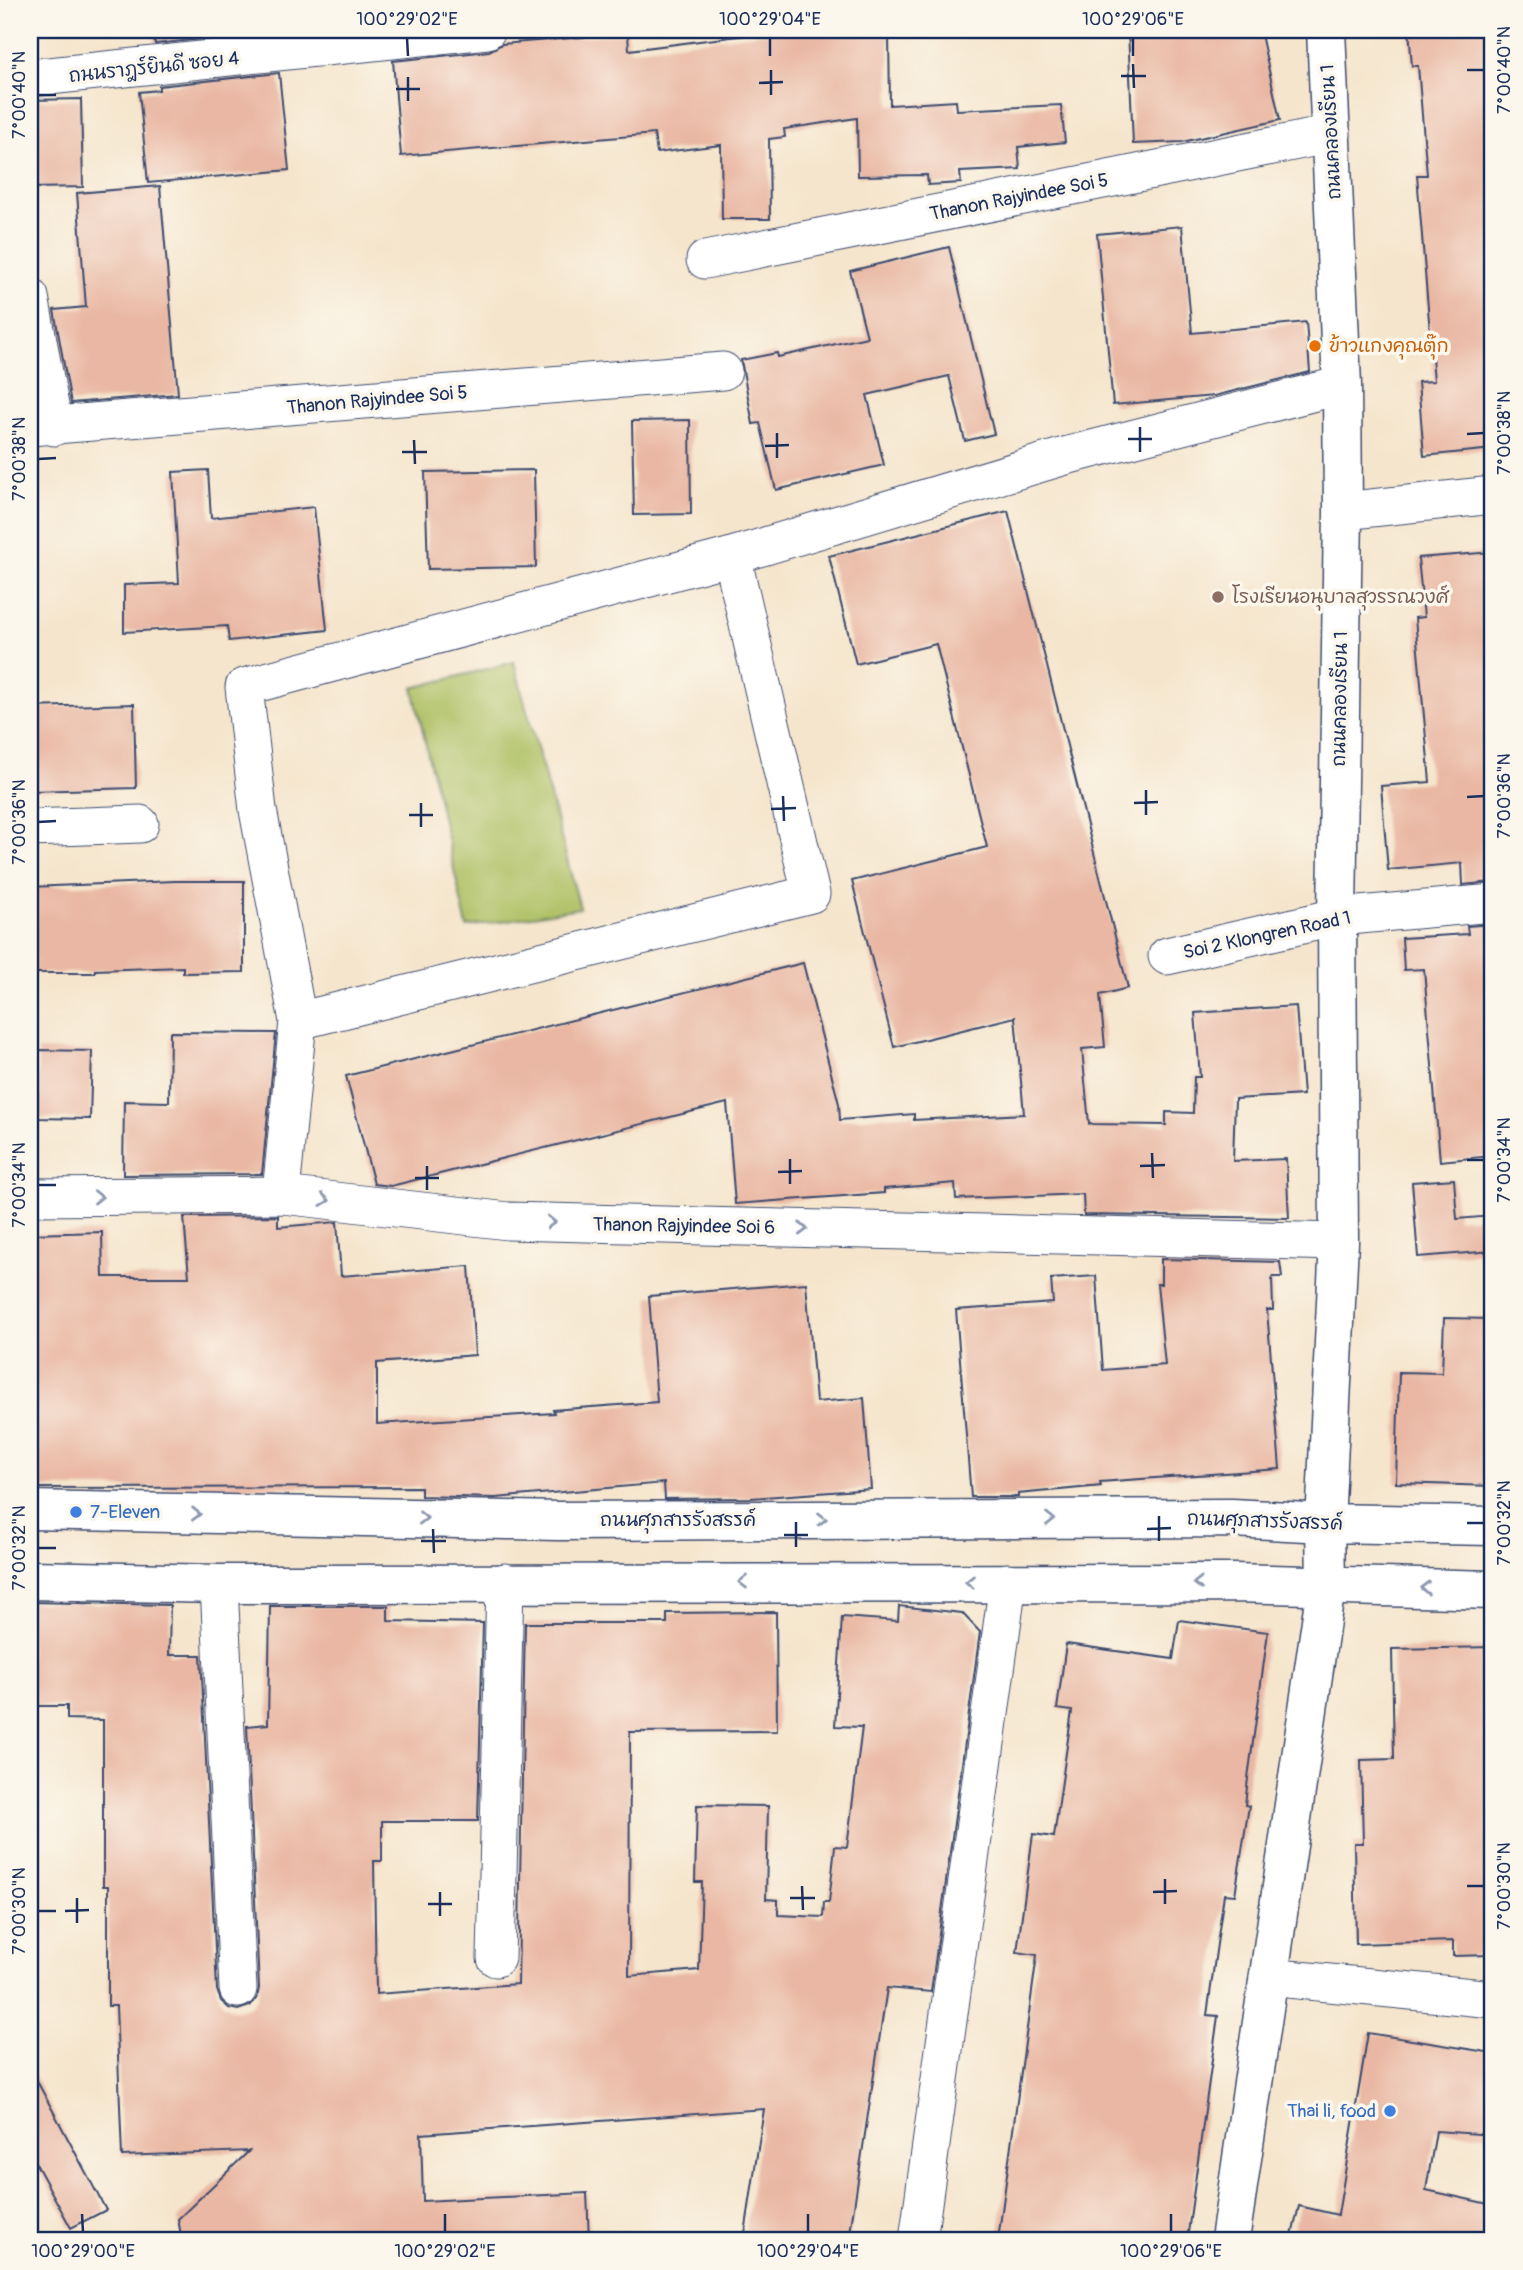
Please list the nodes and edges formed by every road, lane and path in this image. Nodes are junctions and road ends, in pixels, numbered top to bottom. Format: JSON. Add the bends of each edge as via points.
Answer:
{"nodes":[{"id":1,"x":487,"y":30,"type":"edge"},
{"id":2,"x":1326,"y":30,"type":"edge"},
{"id":3,"x":30,"y":78,"type":"edge"},
{"id":4,"x":1332,"y":134,"type":"junction"},
{"id":5,"x":705,"y":260,"type":"dead end"},
{"id":6,"x":30,"y":297,"type":"edge"},
{"id":7,"x":723,"y":371,"type":"dead end"},
{"id":8,"x":1342,"y":385,"type":"junction"},
{"id":9,"x":42,"y":427,"type":"edge"},
{"id":10,"x":1493,"y":495,"type":"edge"},
{"id":11,"x":1343,"y":511,"type":"junction"},
{"id":12,"x":732,"y":556,"type":"junction"},
{"id":13,"x":140,"y":824,"type":"dead end"},
{"id":14,"x":30,"y":828,"type":"edge"},
{"id":15,"x":1493,"y":903,"type":"edge"},
{"id":16,"x":1337,"y":917,"type":"junction"},
{"id":17,"x":1167,"y":956,"type":"dead end"},
{"id":18,"x":298,"y":1021,"type":"junction"},
{"id":19,"x":283,"y":1195,"type":"junction"},
{"id":20,"x":30,"y":1197,"type":"edge"},
{"id":21,"x":1339,"y":1242,"type":"junction"},
{"id":22,"x":30,"y":1510,"type":"edge"},
{"id":23,"x":1325,"y":1524,"type":"junction"},
{"id":24,"x":1493,"y":1526,"type":"edge"},
{"id":25,"x":30,"y":1580,"type":"edge"},
{"id":26,"x":505,"y":1582,"type":"junction"},
{"id":27,"x":1008,"y":1582,"type":"junction"},
{"id":28,"x":219,"y":1584,"type":"junction"},
{"id":29,"x":1326,"y":1587,"type":"junction"},
{"id":30,"x":1493,"y":1590,"type":"edge"},
{"id":31,"x":496,"y":1958,"type":"dead end"},
{"id":32,"x":1268,"y":1977,"type":"junction"},
{"id":33,"x":238,"y":1989,"type":"dead end"},
{"id":34,"x":1493,"y":1999,"type":"edge"},
{"id":35,"x":918,"y":2240,"type":"edge"},
{"id":36,"x":1230,"y":2240,"type":"edge"}],
"edges":[{"from":1,"to":3,"type":"street","name":"ถนนราฎร์ยินดี ซอย 4"},
{"from":2,"to":4,"type":"street","name":"ถนนคลองเรียน 1"},
{"from":4,"to":5,"type":"street","name":"Thanon Rajyindee Soi 5"},
{"from":4,"to":8,"type":"street","name":"ถนนคลองเรียน 1"},
{"from":6,"to":9,"type":"street"},
{"from":7,"to":9,"type":"street","name":"Thanon Rajyindee Soi 5"},
{"from":8,"to":11,"type":"street","name":"ถนนคลองเรียน 1"},
{"from":8,"to":12,"type":"street","via":[[1065,456]]},
{"from":10,"to":11,"type":"street"},
{"from":11,"to":16,"type":"street","name":"ถนนคลองเรียน 1"},
{"from":12,"to":18,"type":"street","via":[[244,687],[258,810]]},
{"from":12,"to":18,"type":"street","via":[[811,894]]},
{"from":13,"to":14,"type":"street"},
{"from":15,"to":16,"type":"street","name":"Soi 2 Klongren Road 1"},
{"from":16,"to":17,"type":"street","name":"Soi 2 Klongren Road 1"},
{"from":16,"to":21,"type":"street","name":"ถนนคลองเรียน 1"},
{"from":18,"to":19,"type":"street"},
{"from":20,"to":19,"type":"street","name":"Thanon Rajyindee Soi 6","one_way":true},
{"from":19,"to":21,"type":"street","name":"Thanon Rajyindee Soi 6","one_way":true,"via":[[508,1221]]},
{"from":21,"to":23,"type":"street","name":"ถนนคลองเรียน 1"},
{"from":22,"to":23,"type":"street","name":"ถนนศุภสารรังสรรค์","one_way":true,"via":[[558,1521],[1233,1518]]},
{"from":23,"to":24,"type":"street","name":"ถนนศุภสารรังสรรค์"},
{"from":23,"to":29,"type":"street","name":"ถนนคลองเรียน 1"},
{"from":25,"to":28,"type":"street"},
{"from":27,"to":26,"type":"street","one_way":true},
{"from":26,"to":28,"type":"street"},
{"from":26,"to":31,"type":"street"},
{"from":29,"to":27,"type":"street","one_way":true},
{"from":27,"to":35,"type":"street"},
{"from":28,"to":33,"type":"street"},
{"from":30,"to":29,"type":"street","one_way":true},
{"from":29,"to":32,"type":"street","name":"ถนนคลองเรียน 1"},
{"from":32,"to":34,"type":"street"},
{"from":32,"to":36,"type":"street","name":"ถนนคลองเรียน 1"}]}
